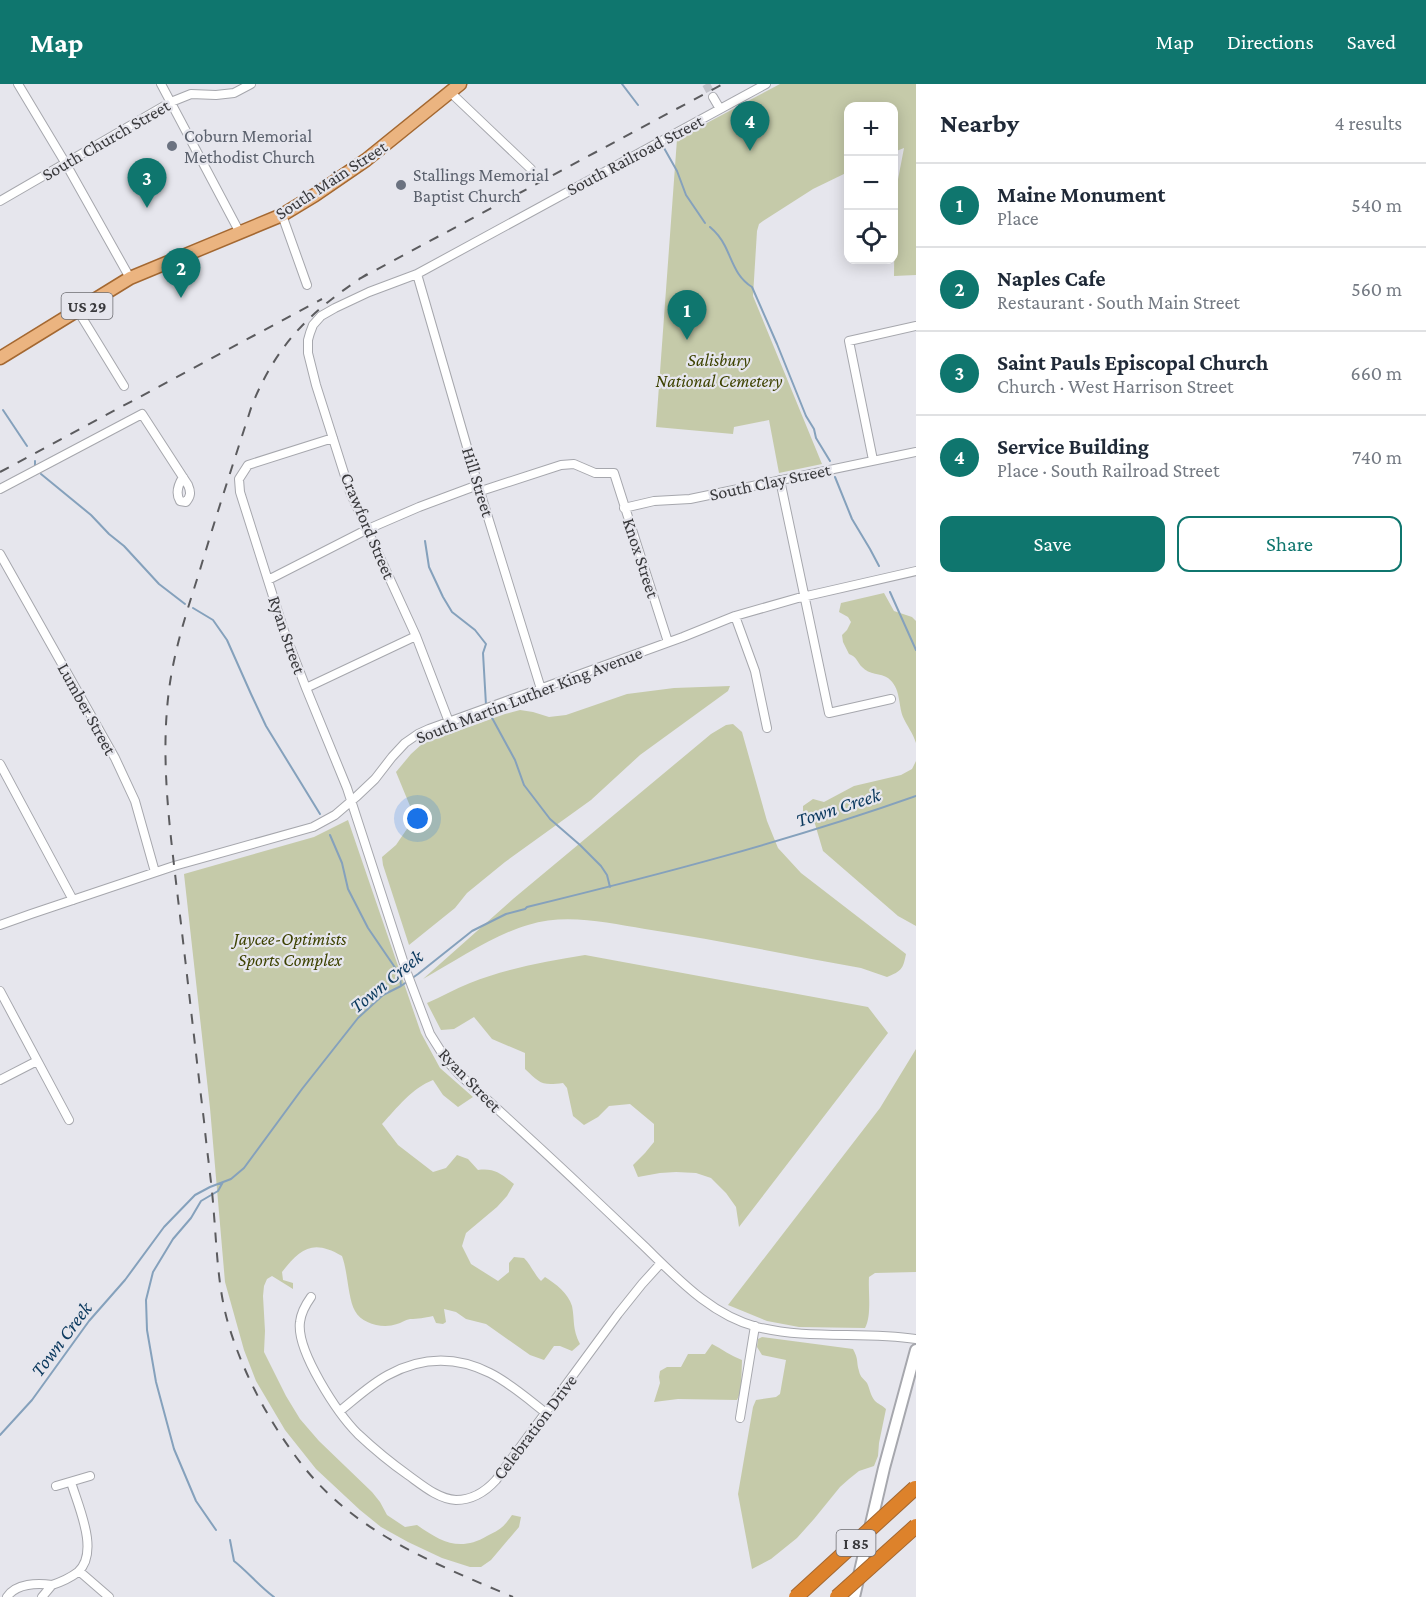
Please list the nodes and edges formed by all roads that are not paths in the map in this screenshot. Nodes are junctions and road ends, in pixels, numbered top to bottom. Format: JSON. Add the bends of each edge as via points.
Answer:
{"nodes":[{"id":1,"x":18,"y":84,"type":"edge"},
{"id":2,"x":161,"y":84,"type":"edge"},
{"id":3,"x":250,"y":84,"type":"edge"},
{"id":4,"x":766,"y":84,"type":"edge"},
{"id":5,"x":455,"y":88,"type":"edge"},
{"id":6,"x":713,"y":97,"type":"tunnel mouth"},
{"id":7,"x":171,"y":102,"type":"junction"},
{"id":8,"x":720,"y":109,"type":"junction"},
{"id":9,"x":66,"y":164,"type":"junction"},
{"id":10,"x":531,"y":169,"type":"dead end"},
{"id":11,"x":0,"y":201,"type":"edge"},
{"id":12,"x":282,"y":214,"type":"junction"},
{"id":13,"x":240,"y":232,"type":"junction"},
{"id":14,"x":417,"y":274,"type":"junction"},
{"id":15,"x":130,"y":278,"type":"junction"},
{"id":16,"x":307,"y":285,"type":"dead end"},
{"id":17,"x":78,"y":311,"type":"junction"},
{"id":18,"x":313,"y":326,"type":"joint"},
{"id":19,"x":916,"y":326,"type":"edge"},
{"id":20,"x":0,"y":358,"type":"edge"},
{"id":21,"x":124,"y":386,"type":"dead end"},
{"id":22,"x":333,"y":438,"type":"junction"},
{"id":23,"x":916,"y":452,"type":"edge"},
{"id":24,"x":873,"y":460,"type":"junction"},
{"id":25,"x":184,"y":479,"type":"dead end"},
{"id":26,"x":780,"y":480,"type":"junction"},
{"id":27,"x":480,"y":488,"type":"junction"},
{"id":28,"x":0,"y":489,"type":"edge"},
{"id":29,"x":624,"y":508,"type":"junction"},
{"id":30,"x":368,"y":529,"type":"junction"},
{"id":31,"x":0,"y":554,"type":"edge"},
{"id":32,"x":916,"y":572,"type":"edge"},
{"id":33,"x":268,"y":580,"type":"junction"},
{"id":34,"x":805,"y":597,"type":"junction"},
{"id":35,"x":735,"y":616,"type":"junction"},
{"id":36,"x":416,"y":636,"type":"junction"},
{"id":37,"x":668,"y":642,"type":"junction"},
{"id":38,"x":306,"y":688,"type":"junction"},
{"id":39,"x":541,"y":689,"type":"junction"},
{"id":40,"x":891,"y":699,"type":"dead end"},
{"id":41,"x":449,"y":722,"type":"junction"},
{"id":42,"x":767,"y":728,"type":"dead end"},
{"id":43,"x":1,"y":767,"type":"edge"},
{"id":44,"x":351,"y":802,"type":"junction"},
{"id":45,"x":155,"y":872,"type":"junction"},
{"id":46,"x":73,"y":900,"type":"junction"},
{"id":47,"x":0,"y":925,"type":"edge"},
{"id":48,"x":0,"y":991,"type":"edge"},
{"id":49,"x":37,"y":1061,"type":"junction"},
{"id":50,"x":0,"y":1080,"type":"edge"},
{"id":51,"x":69,"y":1120,"type":"dead end"},
{"id":52,"x":661,"y":1263,"type":"junction"},
{"id":53,"x":311,"y":1297,"type":"dead end"},
{"id":54,"x":755,"y":1326,"type":"junction"},
{"id":55,"x":916,"y":1339,"type":"edge"},
{"id":56,"x":916,"y":1350,"type":"edge"},
{"id":57,"x":340,"y":1411,"type":"junction"},
{"id":58,"x":546,"y":1413,"type":"junction"},
{"id":59,"x":740,"y":1418,"type":"dead end"},
{"id":60,"x":90,"y":1476,"type":"dead end"},
{"id":61,"x":71,"y":1482,"type":"junction"},
{"id":62,"x":56,"y":1486,"type":"dead end"},
{"id":63,"x":915,"y":1488,"type":"edge"},
{"id":64,"x":916,"y":1526,"type":"edge"},
{"id":65,"x":79,"y":1571,"type":"junction"},
{"id":66,"x":52,"y":1585,"type":"junction"},
{"id":67,"x":7,"y":1597,"type":"edge"},
{"id":68,"x":42,"y":1597,"type":"edge"},
{"id":69,"x":109,"y":1597,"type":"edge"},
{"id":70,"x":796,"y":1597,"type":"edge"},
{"id":71,"x":837,"y":1597,"type":"edge"},
{"id":72,"x":854,"y":1597,"type":"edge"}],
"edges":[{"from":1,"to":9,"type":"street"},
{"from":2,"to":7,"type":"street"},
{"from":3,"to":7,"type":"street","name":"South Church Street","via":[[234,93],[191,94]]},
{"from":4,"to":8,"type":"street","name":"South Railroad Street"},
{"from":5,"to":10,"type":"street"},
{"from":5,"to":12,"type":"main road","name":"South Main Street","number":"US 29","via":[[366,160]]},
{"from":6,"to":8,"type":"street"},
{"from":7,"to":9,"type":"street","name":"South Church Street"},
{"from":7,"to":13,"type":"street"},
{"from":8,"to":14,"type":"street","name":"South Railroad Street"},
{"from":9,"to":11,"type":"street","name":"South Church Street"},
{"from":9,"to":15,"type":"street"},
{"from":12,"to":13,"type":"main road","name":"South Main Street","number":"US 29"},
{"from":12,"to":16,"type":"street"},
{"from":13,"to":15,"type":"main road","name":"South Main Street","number":"US 29"},
{"from":14,"to":18,"type":"street","name":"South Railroad Street","via":[[335,308]]},
{"from":14,"to":27,"type":"street","name":"Hill Street"},
{"from":15,"to":17,"type":"main road","name":"South Main Street","number":"US 29"},
{"from":17,"to":20,"type":"main road","name":"South Main Street","number":"US 29"},
{"from":17,"to":21,"type":"street"},
{"from":18,"to":22,"type":"street","name":"Crawford Street","via":[[308,352]]},
{"from":19,"to":24,"type":"street","via":[[849,341]]},
{"from":22,"to":30,"type":"street","name":"Crawford Street","via":[[350,492]]},
{"from":22,"to":33,"type":"street","name":"Ryan Street","via":[[248,465],[239,479]]},
{"from":23,"to":24,"type":"street","name":"South Clay Street"},
{"from":24,"to":26,"type":"street","name":"South Clay Street"},
{"from":25,"to":28,"type":"street","via":[[142,414]]},
{"from":26,"to":29,"type":"street","name":"South Clay Street"},
{"from":26,"to":34,"type":"street"},
{"from":27,"to":29,"type":"street","name":"Knox Street","via":[[574,464],[595,473],[614,473]]},
{"from":27,"to":30,"type":"street","via":[[419,507]]},
{"from":27,"to":39,"type":"street","name":"Hill Street"},
{"from":29,"to":37,"type":"street","name":"Knox Street"},
{"from":30,"to":33,"type":"street"},
{"from":30,"to":36,"type":"street","name":"Crawford Street"},
{"from":31,"to":45,"type":"street","name":"Lumber Street","via":[[119,766],[135,801]]},
{"from":32,"to":34,"type":"street","name":"South Martin Luther King Avenue"},
{"from":33,"to":38,"type":"street","name":"Ryan Street"},
{"from":34,"to":35,"type":"street","name":"South Martin Luther King Avenue"},
{"from":34,"to":40,"type":"street","via":[[829,713]]},
{"from":35,"to":37,"type":"street","name":"South Martin Luther King Avenue"},
{"from":35,"to":42,"type":"street","via":[[755,671]]},
{"from":36,"to":38,"type":"street"},
{"from":36,"to":41,"type":"street","name":"Crawford Street"},
{"from":37,"to":39,"type":"street","name":"South Martin Luther King Avenue"},
{"from":38,"to":44,"type":"street","name":"Ryan Street"},
{"from":39,"to":41,"type":"street","name":"South Martin Luther King Avenue"},
{"from":41,"to":44,"type":"street","name":"South Martin Luther King Avenue","via":[[405,743]]},
{"from":43,"to":46,"type":"street"},
{"from":44,"to":45,"type":"street","name":"South Martin Luther King Avenue","via":[[309,829]]},
{"from":44,"to":52,"type":"street","name":"Ryan Street","via":[[416,998],[430,1034],[447,1061]]},
{"from":45,"to":46,"type":"street","name":"South Martin Luther King Avenue"},
{"from":46,"to":47,"type":"street","name":"South Martin Luther King Avenue"},
{"from":48,"to":49,"type":"street"},
{"from":49,"to":50,"type":"street"},
{"from":49,"to":51,"type":"street"},
{"from":52,"to":54,"type":"street","name":"Ryan Street","via":[[716,1309]]},
{"from":52,"to":58,"type":"street","name":"Celebration Drive","via":[[618,1314]]},
{"from":53,"to":57,"type":"street","name":"Celebration Drive","via":[[304,1307],[301,1334],[315,1373]]},
{"from":54,"to":55,"type":"street","name":"Ryan Street","via":[[791,1333]]},
{"from":54,"to":59,"type":"street"},
{"from":56,"to":72,"type":"main road"},
{"from":57,"to":58,"type":"street","via":[[388,1375],[413,1364],[437,1360],[464,1363],[490,1373]]},
{"from":57,"to":58,"type":"street","name":"Celebration Drive","via":[[387,1460],[425,1488],[456,1500],[488,1488]]},
{"from":60,"to":61,"type":"street"},
{"from":61,"to":62,"type":"street"},
{"from":61,"to":65,"type":"street","via":[[88,1540],[88,1551]]},
{"from":63,"to":70,"type":"highway","number":"I 85","bridge":true},
{"from":64,"to":71,"type":"highway","number":"I 85","bridge":true},
{"from":65,"to":66,"type":"street"},
{"from":65,"to":69,"type":"street"},
{"from":66,"to":67,"type":"street","via":[[19,1588]]},
{"from":66,"to":68,"type":"street"}]}
